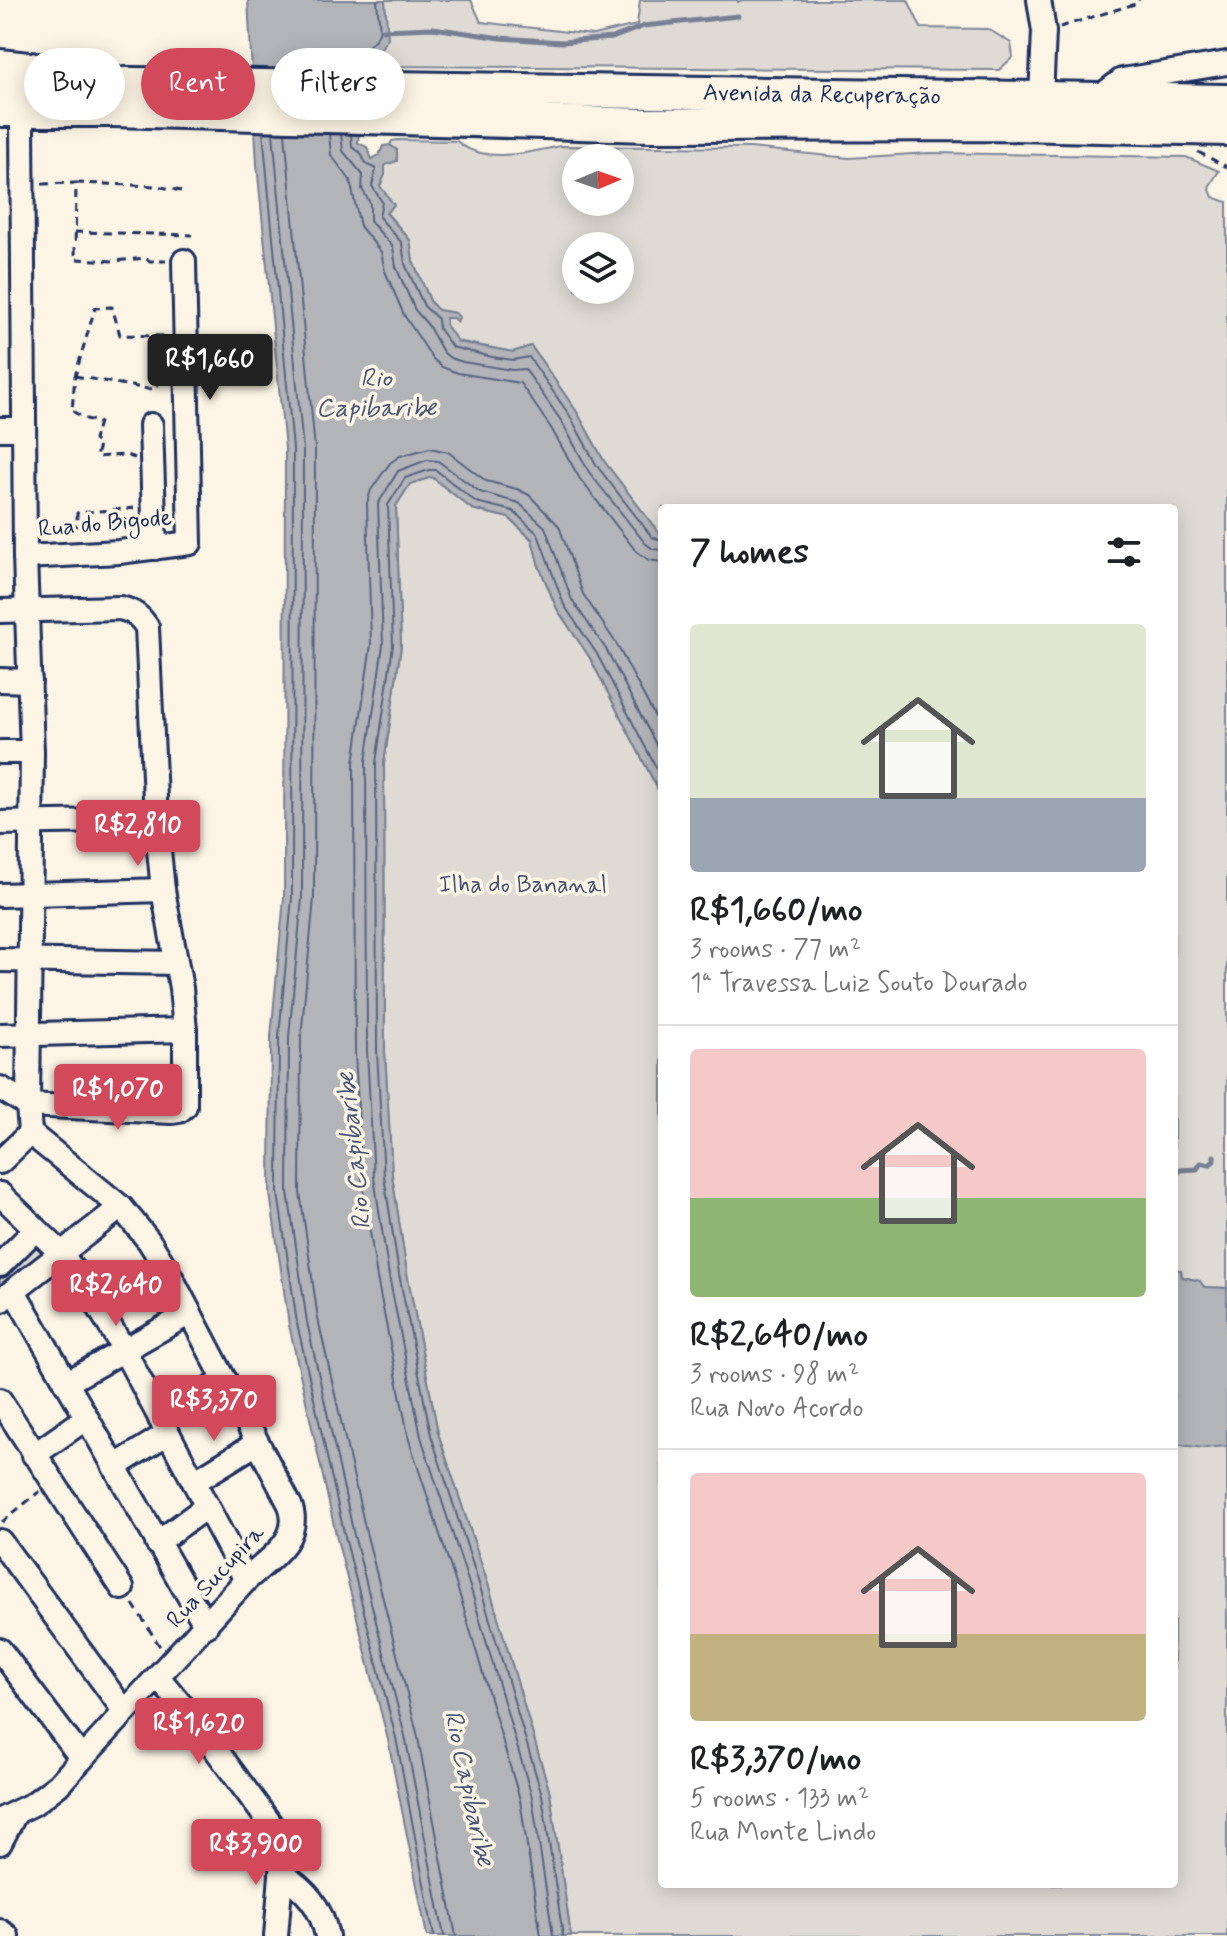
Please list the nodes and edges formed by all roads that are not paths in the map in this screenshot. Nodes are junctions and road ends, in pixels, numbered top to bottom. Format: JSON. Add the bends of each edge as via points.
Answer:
{"nodes":[{"id":1,"x":1039,"y":0,"type":"edge"},
{"id":2,"x":0,"y":61,"type":"edge"},
{"id":3,"x":1227,"y":63,"type":"edge"},
{"id":4,"x":0,"y":82,"type":"edge"},
{"id":5,"x":141,"y":85,"type":"edge"},
{"id":6,"x":141,"y":91,"type":"edge"},
{"id":7,"x":255,"y":96,"type":"edge"},
{"id":8,"x":141,"y":98,"type":"edge"},
{"id":9,"x":1041,"y":98,"type":"junction"},
{"id":10,"x":1097,"y":99,"type":"junction"},
{"id":11,"x":1227,"y":101,"type":"edge"},
{"id":12,"x":418,"y":103,"type":"junction"},
{"id":13,"x":11,"y":116,"type":"edge"},
{"id":14,"x":1227,"y":129,"type":"edge"},
{"id":15,"x":176,"y":261,"type":"road end"},
{"id":16,"x":151,"y":425,"type":"dead end"},
{"id":17,"x":0,"y":429,"type":"edge"},
{"id":18,"x":24,"y":429,"type":"junction"},
{"id":19,"x":155,"y":548,"type":"junction"},
{"id":20,"x":25,"y":557,"type":"junction"},
{"id":21,"x":0,"y":611,"type":"edge"},
{"id":22,"x":27,"y":612,"type":"junction"},
{"id":23,"x":0,"y":680,"type":"edge"},
{"id":24,"x":30,"y":681,"type":"junction"},
{"id":25,"x":0,"y":752,"type":"edge"},
{"id":26,"x":32,"y":752,"type":"junction"},
{"id":27,"x":156,"y":820,"type":"junction"},
{"id":28,"x":0,"y":823,"type":"edge"},
{"id":29,"x":31,"y":824,"type":"junction"},
{"id":30,"x":163,"y":890,"type":"junction"},
{"id":31,"x":0,"y":895,"type":"edge"},
{"id":32,"x":31,"y":896,"type":"junction"},
{"id":33,"x":0,"y":960,"type":"edge"},
{"id":34,"x":30,"y":960,"type":"junction"},
{"id":35,"x":176,"y":963,"type":"junction"},
{"id":36,"x":185,"y":1030,"type":"junction"},
{"id":37,"x":0,"y":1035,"type":"edge"},
{"id":38,"x":29,"y":1035,"type":"junction"},
{"id":39,"x":0,"y":1088,"type":"edge"},
{"id":40,"x":28,"y":1105,"type":"junction"},
{"id":41,"x":30,"y":1133,"type":"junction"},
{"id":42,"x":0,"y":1162,"type":"edge"},
{"id":43,"x":0,"y":1194,"type":"edge"},
{"id":44,"x":121,"y":1207,"type":"junction"},
{"id":45,"x":35,"y":1230,"type":"junction"},
{"id":46,"x":61,"y":1253,"type":"junction"},
{"id":47,"x":0,"y":1265,"type":"edge"},
{"id":48,"x":7,"y":1296,"type":"edge"},
{"id":49,"x":190,"y":1313,"type":"junction"},
{"id":50,"x":124,"y":1350,"type":"junction"},
{"id":51,"x":225,"y":1380,"type":"junction"},
{"id":52,"x":66,"y":1383,"type":"junction"},
{"id":53,"x":0,"y":1401,"type":"edge"},
{"id":54,"x":85,"y":1419,"type":"junction"},
{"id":55,"x":164,"y":1426,"type":"junction"},
{"id":56,"x":257,"y":1443,"type":"junction"},
{"id":57,"x":34,"y":1455,"type":"junction"},
{"id":58,"x":114,"y":1467,"type":"junction"},
{"id":59,"x":194,"y":1482,"type":"junction"},
{"id":60,"x":207,"y":1506,"type":"junction"},
{"id":61,"x":0,"y":1541,"type":"edge"},
{"id":62,"x":157,"y":1543,"type":"junction"},
{"id":63,"x":246,"y":1580,"type":"junction"},
{"id":64,"x":122,"y":1588,"type":"road end"},
{"id":65,"x":206,"y":1626,"type":"junction"},
{"id":66,"x":0,"y":1650,"type":"edge"},
{"id":67,"x":165,"y":1670,"type":"junction"},
{"id":68,"x":125,"y":1712,"type":"junction"},
{"id":69,"x":82,"y":1759,"type":"junction"},
{"id":70,"x":8,"y":1817,"type":"edge"},
{"id":71,"x":0,"y":1843,"type":"edge"},
{"id":72,"x":281,"y":1873,"type":"junction"},
{"id":73,"x":0,"y":1931,"type":"edge"},
{"id":74,"x":7,"y":1936,"type":"edge"},
{"id":75,"x":276,"y":1936,"type":"edge"},
{"id":76,"x":327,"y":1936,"type":"edge"}],
"edges":[{"from":1,"to":9,"type":"street","via":[[1044,31]]},
{"from":2,"to":5,"type":"street","via":[[79,70]]},
{"from":3,"to":10,"type":"street","via":[[1122,80]]},
{"from":4,"to":6,"type":"highway"},
{"from":7,"to":12,"type":"highway"},
{"from":8,"to":13,"type":"highway"},
{"from":9,"to":10,"type":"highway","name":"Avenida da Recuperação"},
{"from":9,"to":12,"type":"highway","name":"Avenida da Recuperação"},
{"from":10,"to":11,"type":"highway","name":"Avenida da Recuperação"},
{"from":12,"to":14,"type":"highway","name":"Avenida da Recuperação","via":[[649,125]]},
{"from":13,"to":18,"type":"street","via":[[23,185]]},
{"from":15,"to":19,"type":"street","name":"Rua do Bigode","via":[[190,543]]},
{"from":16,"to":19,"type":"street"},
{"from":17,"to":18,"type":"street"},
{"from":18,"to":20,"type":"street"},
{"from":19,"to":20,"type":"street","name":"Rua do Bigode"},
{"from":20,"to":22,"type":"street"},
{"from":21,"to":22,"type":"street"},
{"from":22,"to":24,"type":"street"},
{"from":22,"to":27,"type":"street","via":[[120,608],[141,618],[149,638]]},
{"from":23,"to":24,"type":"street"},
{"from":24,"to":26,"type":"street"},
{"from":25,"to":26,"type":"street"},
{"from":26,"to":29,"type":"street"},
{"from":27,"to":29,"type":"street"},
{"from":27,"to":30,"type":"street"},
{"from":28,"to":29,"type":"street"},
{"from":29,"to":32,"type":"street"},
{"from":30,"to":32,"type":"street"},
{"from":30,"to":35,"type":"street"},
{"from":31,"to":32,"type":"street"},
{"from":32,"to":34,"type":"street"},
{"from":33,"to":34,"type":"street"},
{"from":34,"to":35,"type":"street"},
{"from":34,"to":38,"type":"street"},
{"from":35,"to":36,"type":"street"},
{"from":36,"to":38,"type":"street"},
{"from":36,"to":40,"type":"street","via":[[185,1106],[179,1111]]},
{"from":37,"to":38,"type":"street"},
{"from":38,"to":40,"type":"street"},
{"from":39,"to":40,"type":"street"},
{"from":40,"to":41,"type":"street"},
{"from":41,"to":42,"type":"street"},
{"from":41,"to":44,"type":"street","name":"Rua Sucupira"},
{"from":43,"to":45,"type":"street"},
{"from":44,"to":46,"type":"street"},
{"from":44,"to":49,"type":"street","name":"Rua Sucupira","via":[[149,1241]]},
{"from":45,"to":46,"type":"street"},
{"from":45,"to":47,"type":"street"},
{"from":46,"to":48,"type":"street"},
{"from":46,"to":50,"type":"street"},
{"from":48,"to":52,"type":"street"},
{"from":49,"to":50,"type":"street"},
{"from":49,"to":51,"type":"street","name":"Rua Sucupira"},
{"from":50,"to":52,"type":"street"},
{"from":50,"to":55,"type":"street"},
{"from":51,"to":55,"type":"street"},
{"from":51,"to":56,"type":"street","name":"Rua Sucupira"},
{"from":52,"to":54,"type":"street"},
{"from":53,"to":57,"type":"street"},
{"from":54,"to":57,"type":"street"},
{"from":54,"to":58,"type":"street"},
{"from":55,"to":58,"type":"street"},
{"from":55,"to":59,"type":"street"},
{"from":56,"to":59,"type":"street"},
{"from":56,"to":63,"type":"street","name":"Rua Sucupira","via":[[290,1505],[294,1525],[279,1550]]},
{"from":57,"to":64,"type":"street"},
{"from":58,"to":62,"type":"street"},
{"from":59,"to":60,"type":"street"},
{"from":60,"to":62,"type":"street"},
{"from":60,"to":63,"type":"street"},
{"from":61,"to":68,"type":"street"},
{"from":62,"to":65,"type":"street"},
{"from":63,"to":65,"type":"street","name":"Rua Sucupira"},
{"from":65,"to":67,"type":"street","name":"Rua Sucupira"},
{"from":66,"to":69,"type":"street"},
{"from":67,"to":68,"type":"street","name":"Rua Sucupira"},
{"from":67,"to":72,"type":"street","via":[[197,1724],[275,1830]]},
{"from":68,"to":69,"type":"street","name":"Rua Sucupira"},
{"from":69,"to":70,"type":"street","name":"Rua Sucupira","via":[[58,1785]]},
{"from":70,"to":71,"type":"street","name":"Rua Sucupira"},
{"from":72,"to":75,"type":"street"},
{"from":72,"to":76,"type":"street","via":[[308,1893]]},
{"from":73,"to":74,"type":"street"}]}
